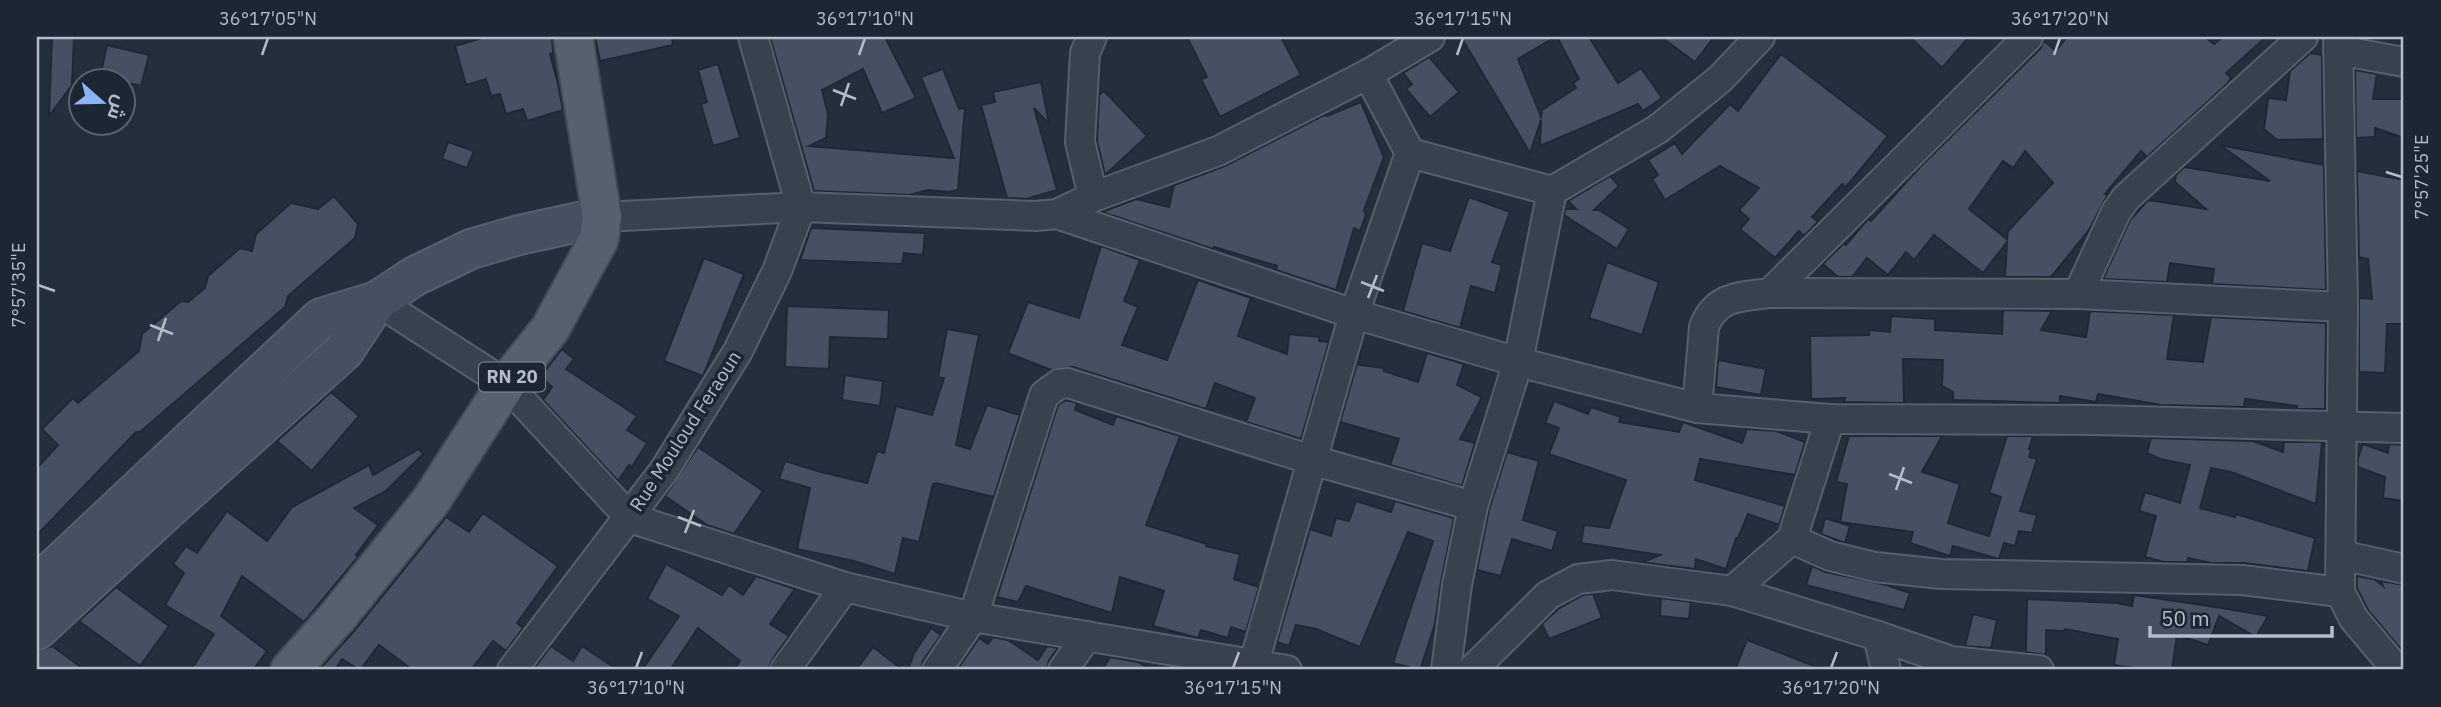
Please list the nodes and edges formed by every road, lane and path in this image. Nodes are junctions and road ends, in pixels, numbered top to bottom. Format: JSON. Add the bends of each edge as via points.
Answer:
{"nodes":[{"id":1,"x":573,"y":37,"type":"edge"},
{"id":2,"x":753,"y":37,"type":"edge"},
{"id":3,"x":1091,"y":37,"type":"edge"},
{"id":4,"x":1430,"y":37,"type":"edge"},
{"id":5,"x":1760,"y":37,"type":"edge"},
{"id":6,"x":2028,"y":37,"type":"edge"},
{"id":7,"x":2303,"y":37,"type":"edge"},
{"id":8,"x":2338,"y":43,"type":"edge"},
{"id":9,"x":2404,"y":62,"type":"edge"},
{"id":10,"x":1368,"y":74,"type":"junction"},
{"id":11,"x":1410,"y":153,"type":"junction"},
{"id":12,"x":1552,"y":191,"type":"junction"},
{"id":13,"x":1093,"y":197,"type":"junction"},
{"id":14,"x":801,"y":206,"type":"junction"},
{"id":15,"x":1057,"y":214,"type":"junction"},
{"id":16,"x":602,"y":217,"type":"junction"},
{"id":17,"x":1770,"y":293,"type":"junction"},
{"id":18,"x":2078,"y":294,"type":"junction"},
{"id":19,"x":377,"y":301,"type":"junction"},
{"id":20,"x":2343,"y":307,"type":"junction"},
{"id":21,"x":1354,"y":314,"type":"junction"},
{"id":22,"x":1518,"y":362,"type":"junction"},
{"id":23,"x":506,"y":384,"type":"junction"},
{"id":24,"x":1697,"y":408,"type":"junction"},
{"id":25,"x":1830,"y":419,"type":"junction"},
{"id":26,"x":2342,"y":426,"type":"junction"},
{"id":27,"x":2404,"y":428,"type":"edge"},
{"id":28,"x":1312,"y":460,"type":"junction"},
{"id":29,"x":1473,"y":506,"type":"junction"},
{"id":30,"x":630,"y":518,"type":"junction"},
{"id":31,"x":1792,"y":539,"type":"junction"},
{"id":32,"x":2341,"y":555,"type":"junction"},
{"id":33,"x":2404,"y":569,"type":"edge"},
{"id":34,"x":37,"y":585,"type":"edge"},
{"id":35,"x":845,"y":587,"type":"junction"},
{"id":36,"x":1732,"y":591,"type":"junction"},
{"id":37,"x":2340,"y":592,"type":"junction"},
{"id":38,"x":973,"y":617,"type":"junction"},
{"id":39,"x":37,"y":630,"type":"edge"},
{"id":40,"x":1087,"y":636,"type":"junction"},
{"id":41,"x":1878,"y":636,"type":"junction"},
{"id":42,"x":1254,"y":663,"type":"junction"},
{"id":43,"x":290,"y":670,"type":"edge"},
{"id":44,"x":512,"y":670,"type":"edge"},
{"id":45,"x":785,"y":670,"type":"edge"},
{"id":46,"x":937,"y":670,"type":"edge"},
{"id":47,"x":1063,"y":670,"type":"edge"},
{"id":48,"x":1287,"y":670,"type":"edge"},
{"id":49,"x":1447,"y":670,"type":"edge"},
{"id":50,"x":1472,"y":670,"type":"edge"},
{"id":51,"x":1886,"y":670,"type":"edge"},
{"id":52,"x":2039,"y":670,"type":"edge"},
{"id":53,"x":2397,"y":670,"type":"edge"}],
"edges":[{"from":1,"to":16,"type":"main road","number":"RN 20"},
{"from":2,"to":14,"type":"street"},
{"from":3,"to":13,"type":"street","via":[[1085,53],[1080,142]]},
{"from":4,"to":10,"type":"street"},
{"from":5,"to":12,"type":"street","via":[[1720,79],[1658,129]]},
{"from":6,"to":17,"type":"street"},
{"from":7,"to":18,"type":"street","via":[[2126,198]]},
{"from":8,"to":9,"type":"street"},
{"from":8,"to":20,"type":"street"},
{"from":10,"to":11,"type":"street"},
{"from":10,"to":13,"type":"street","via":[[1218,151]]},
{"from":11,"to":12,"type":"street"},
{"from":11,"to":21,"type":"street"},
{"from":12,"to":22,"type":"street"},
{"from":13,"to":15,"type":"street"},
{"from":14,"to":15,"type":"street"},
{"from":14,"to":16,"type":"street"},
{"from":14,"to":30,"type":"street","name":"Rue Mouloud Feraoun","via":[[777,271],[738,351]]},
{"from":15,"to":21,"type":"street"},
{"from":16,"to":19,"type":"main road","via":[[471,249]]},
{"from":16,"to":23,"type":"main road","number":"RN 20","via":[[599,239],[550,329]]},
{"from":17,"to":18,"type":"street"},
{"from":17,"to":24,"type":"street","via":[[1726,301],[1708,316]]},
{"from":18,"to":20,"type":"street"},
{"from":19,"to":23,"type":"street"},
{"from":19,"to":34,"type":"main road","via":[[321,318]]},
{"from":19,"to":39,"type":"main road","via":[[344,351]]},
{"from":20,"to":26,"type":"street"},
{"from":21,"to":22,"type":"street"},
{"from":21,"to":28,"type":"street"},
{"from":22,"to":24,"type":"street"},
{"from":22,"to":29,"type":"street"},
{"from":23,"to":30,"type":"street"},
{"from":23,"to":43,"type":"main road","number":"RN 20","via":[[430,502]]},
{"from":24,"to":25,"type":"street"},
{"from":25,"to":26,"type":"street"},
{"from":25,"to":31,"type":"street"},
{"from":26,"to":27,"type":"street"},
{"from":26,"to":32,"type":"street"},
{"from":28,"to":29,"type":"street"},
{"from":28,"to":38,"type":"street","via":[[1068,383],[1059,384],[1044,396]]},
{"from":28,"to":42,"type":"street"},
{"from":29,"to":49,"type":"street","via":[[1457,584]]},
{"from":30,"to":35,"type":"street"},
{"from":30,"to":44,"type":"street","name":"Rue Mouloud Feraoun"},
{"from":31,"to":36,"type":"street"},
{"from":31,"to":37,"type":"street","via":[[1830,556],[1875,567],[1941,574],[2242,580]]},
{"from":32,"to":33,"type":"street"},
{"from":32,"to":37,"type":"street"},
{"from":35,"to":38,"type":"street"},
{"from":35,"to":45,"type":"street"},
{"from":36,"to":41,"type":"street"},
{"from":36,"to":50,"type":"street","via":[[1612,575],[1578,579],[1549,595]]},
{"from":37,"to":53,"type":"street","via":[[2354,619]]},
{"from":38,"to":40,"type":"street"},
{"from":38,"to":46,"type":"street"},
{"from":40,"to":42,"type":"street"},
{"from":40,"to":47,"type":"street"},
{"from":41,"to":51,"type":"street"},
{"from":41,"to":52,"type":"street","via":[[1951,661]]},
{"from":42,"to":48,"type":"street"}]}
